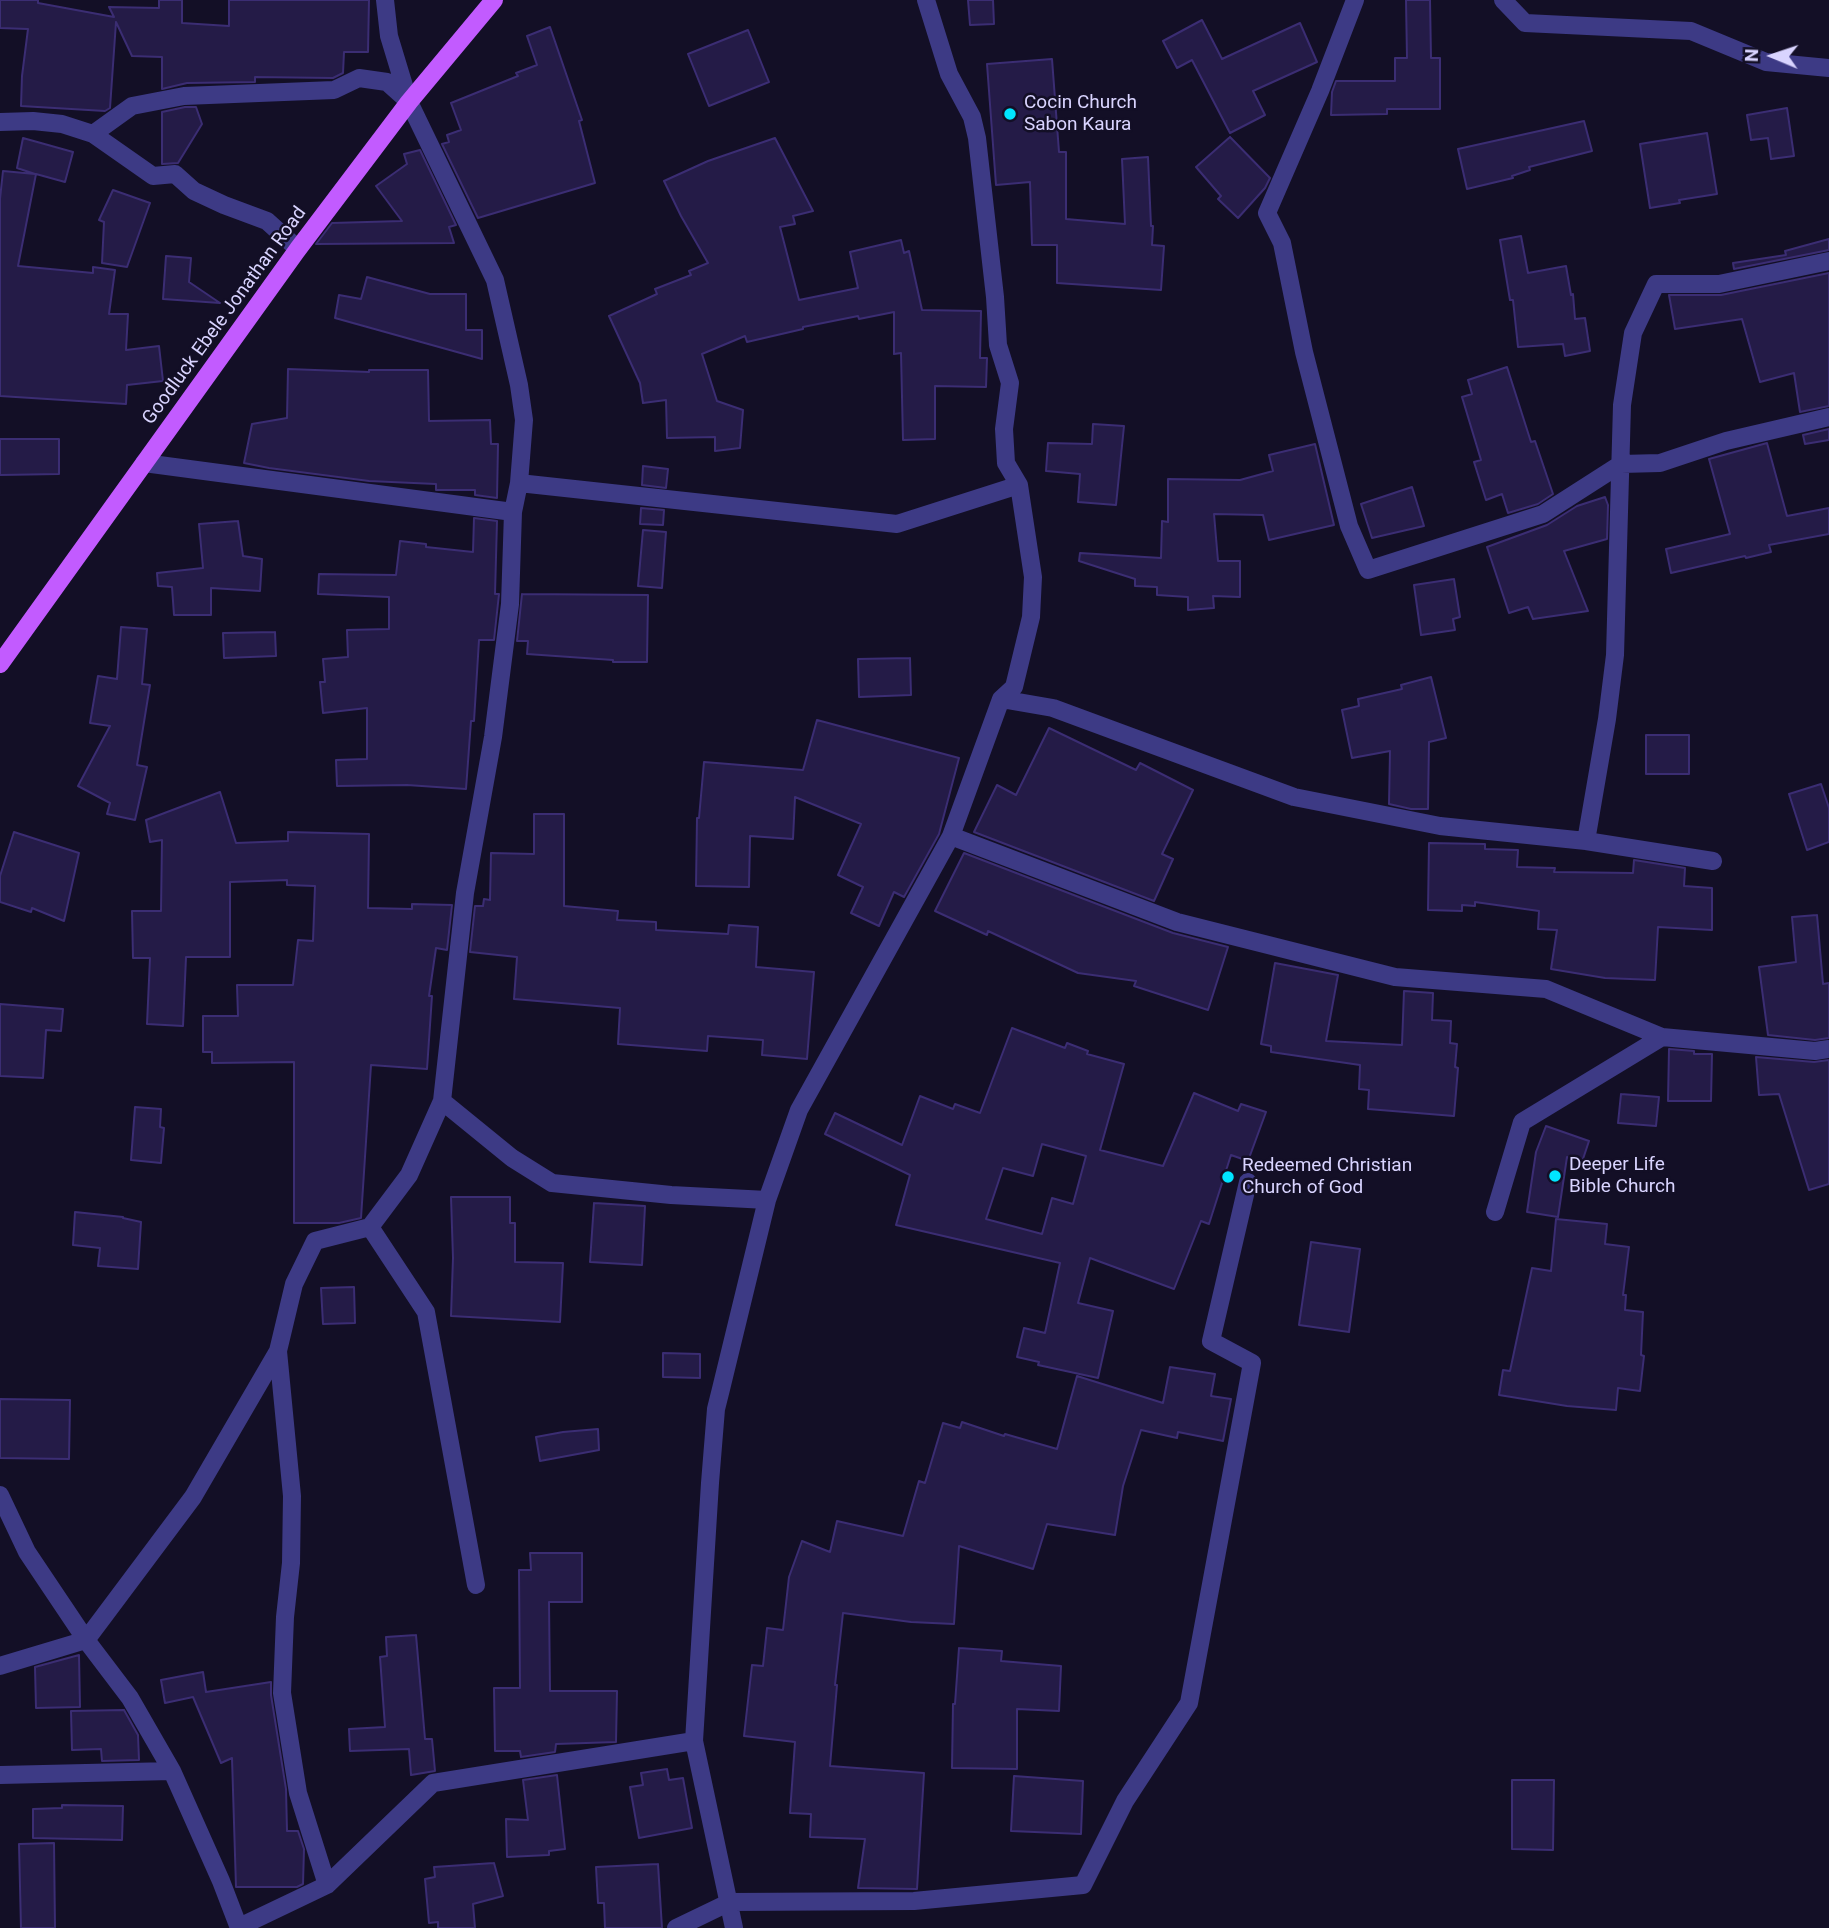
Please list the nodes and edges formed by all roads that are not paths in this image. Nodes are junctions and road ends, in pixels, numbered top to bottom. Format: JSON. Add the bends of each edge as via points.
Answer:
{"nodes":[{"id":1,"x":386,"y":0,"type":"edge"},
{"id":2,"x":494,"y":0,"type":"edge"},
{"id":3,"x":926,"y":0,"type":"edge"},
{"id":4,"x":1355,"y":0,"type":"edge"},
{"id":5,"x":1503,"y":0,"type":"edge"},
{"id":6,"x":1829,"y":68,"type":"edge"},
{"id":7,"x":409,"y":102,"type":"junction"},
{"id":8,"x":0,"y":122,"type":"edge"},
{"id":9,"x":93,"y":134,"type":"junction"},
{"id":10,"x":298,"y":248,"type":"junction"},
{"id":11,"x":1829,"y":261,"type":"edge"},
{"id":12,"x":1828,"y":419,"type":"edge"},
{"id":13,"x":144,"y":463,"type":"junction"},
{"id":14,"x":1621,"y":464,"type":"junction"},
{"id":15,"x":519,"y":483,"type":"junction"},
{"id":16,"x":1019,"y":485,"type":"junction"},
{"id":17,"x":513,"y":512,"type":"junction"},
{"id":18,"x":0,"y":664,"type":"edge"},
{"id":19,"x":1001,"y":699,"type":"junction"},
{"id":20,"x":951,"y":836,"type":"junction"},
{"id":21,"x":1586,"y":841,"type":"junction"},
{"id":22,"x":1713,"y":861,"type":"dead end"},
{"id":23,"x":1661,"y":1037,"type":"junction"},
{"id":24,"x":1829,"y":1049,"type":"edge"},
{"id":25,"x":442,"y":1101,"type":"junction"},
{"id":26,"x":1248,"y":1182,"type":"dead end"},
{"id":27,"x":767,"y":1200,"type":"junction"},
{"id":28,"x":1495,"y":1212,"type":"dead end"},
{"id":29,"x":370,"y":1227,"type":"junction"},
{"id":30,"x":278,"y":1351,"type":"junction"},
{"id":31,"x":0,"y":1495,"type":"edge"},
{"id":32,"x":476,"y":1585,"type":"dead end"},
{"id":33,"x":86,"y":1640,"type":"junction"},
{"id":34,"x":0,"y":1666,"type":"edge"},
{"id":35,"x":694,"y":1741,"type":"junction"},
{"id":36,"x":172,"y":1771,"type":"junction"},
{"id":37,"x":0,"y":1775,"type":"edge"},
{"id":38,"x":327,"y":1885,"type":"junction"},
{"id":39,"x":730,"y":1902,"type":"junction"},
{"id":40,"x":239,"y":1928,"type":"edge"},
{"id":41,"x":676,"y":1928,"type":"edge"},
{"id":42,"x":734,"y":1928,"type":"edge"}],
"edges":[{"from":1,"to":7,"type":"street","via":[[388,36]]},
{"from":2,"to":7,"type":"main road","name":"Goodluck Ebele Jonathan Road"},
{"from":3,"to":16,"type":"street","via":[[949,75],[972,117],[977,138],[998,345],[1010,383],[1004,429],[1006,463]]},
{"from":4,"to":14,"type":"street","via":[[1321,91],[1266,213],[1282,243],[1304,352],[1349,526],[1368,570],[1543,514]]},
{"from":5,"to":6,"type":"street","via":[[1525,23],[1691,31],[1766,62]]},
{"from":7,"to":9,"type":"street","via":[[387,82],[359,78],[334,90],[184,96],[132,106]]},
{"from":7,"to":10,"type":"main road","name":"Goodluck Ebele Jonathan Road"},
{"from":7,"to":15,"type":"street","via":[[495,280],[524,420]]},
{"from":8,"to":9,"type":"street","via":[[52,123]]},
{"from":9,"to":10,"type":"street","via":[[153,176],[175,174],[194,191],[267,221]]},
{"from":10,"to":13,"type":"main road","name":"Goodluck Ebele Jonathan Road"},
{"from":11,"to":14,"type":"street","via":[[1719,284],[1656,284],[1633,334],[1622,405]]},
{"from":12,"to":14,"type":"street","via":[[1726,441],[1660,463]]},
{"from":13,"to":17,"type":"street"},
{"from":13,"to":18,"type":"main road","name":"Goodluck Ebele Jonathan Road"},
{"from":14,"to":21,"type":"street","via":[[1615,656]]},
{"from":15,"to":16,"type":"street","via":[[897,524]]},
{"from":15,"to":17,"type":"street"},
{"from":16,"to":19,"type":"street","via":[[1033,578],[1032,607],[1014,687]]},
{"from":17,"to":25,"type":"street","via":[[494,737],[465,892]]},
{"from":19,"to":20,"type":"street"},
{"from":19,"to":21,"type":"street","via":[[1053,708],[1294,797],[1440,826]]},
{"from":20,"to":23,"type":"street","via":[[1177,922],[1395,977],[1546,989]]},
{"from":20,"to":27,"type":"street","via":[[799,1111]]},
{"from":21,"to":22,"type":"street"},
{"from":23,"to":24,"type":"street"},
{"from":23,"to":28,"type":"street","via":[[1522,1122]]},
{"from":25,"to":27,"type":"street","via":[[512,1158],[552,1183]]},
{"from":25,"to":29,"type":"street","via":[[409,1175]]},
{"from":26,"to":39,"type":"street","via":[[1211,1341],[1252,1363],[1189,1703],[1125,1801],[1083,1885],[914,1901]]},
{"from":27,"to":35,"type":"street","via":[[716,1409]]},
{"from":29,"to":30,"type":"street","via":[[315,1241],[294,1284]]},
{"from":29,"to":32,"type":"street","via":[[426,1312]]},
{"from":30,"to":33,"type":"street","via":[[193,1497]]},
{"from":30,"to":38,"type":"street","via":[[292,1496],[282,1693],[299,1793]]},
{"from":31,"to":33,"type":"street","via":[[27,1552]]},
{"from":33,"to":34,"type":"street"},
{"from":33,"to":36,"type":"street","via":[[130,1698]]},
{"from":35,"to":38,"type":"street","via":[[433,1783]]},
{"from":35,"to":39,"type":"street"},
{"from":36,"to":37,"type":"street"},
{"from":36,"to":40,"type":"street"},
{"from":38,"to":40,"type":"street"},
{"from":39,"to":41,"type":"street"},
{"from":39,"to":42,"type":"street"}]}
